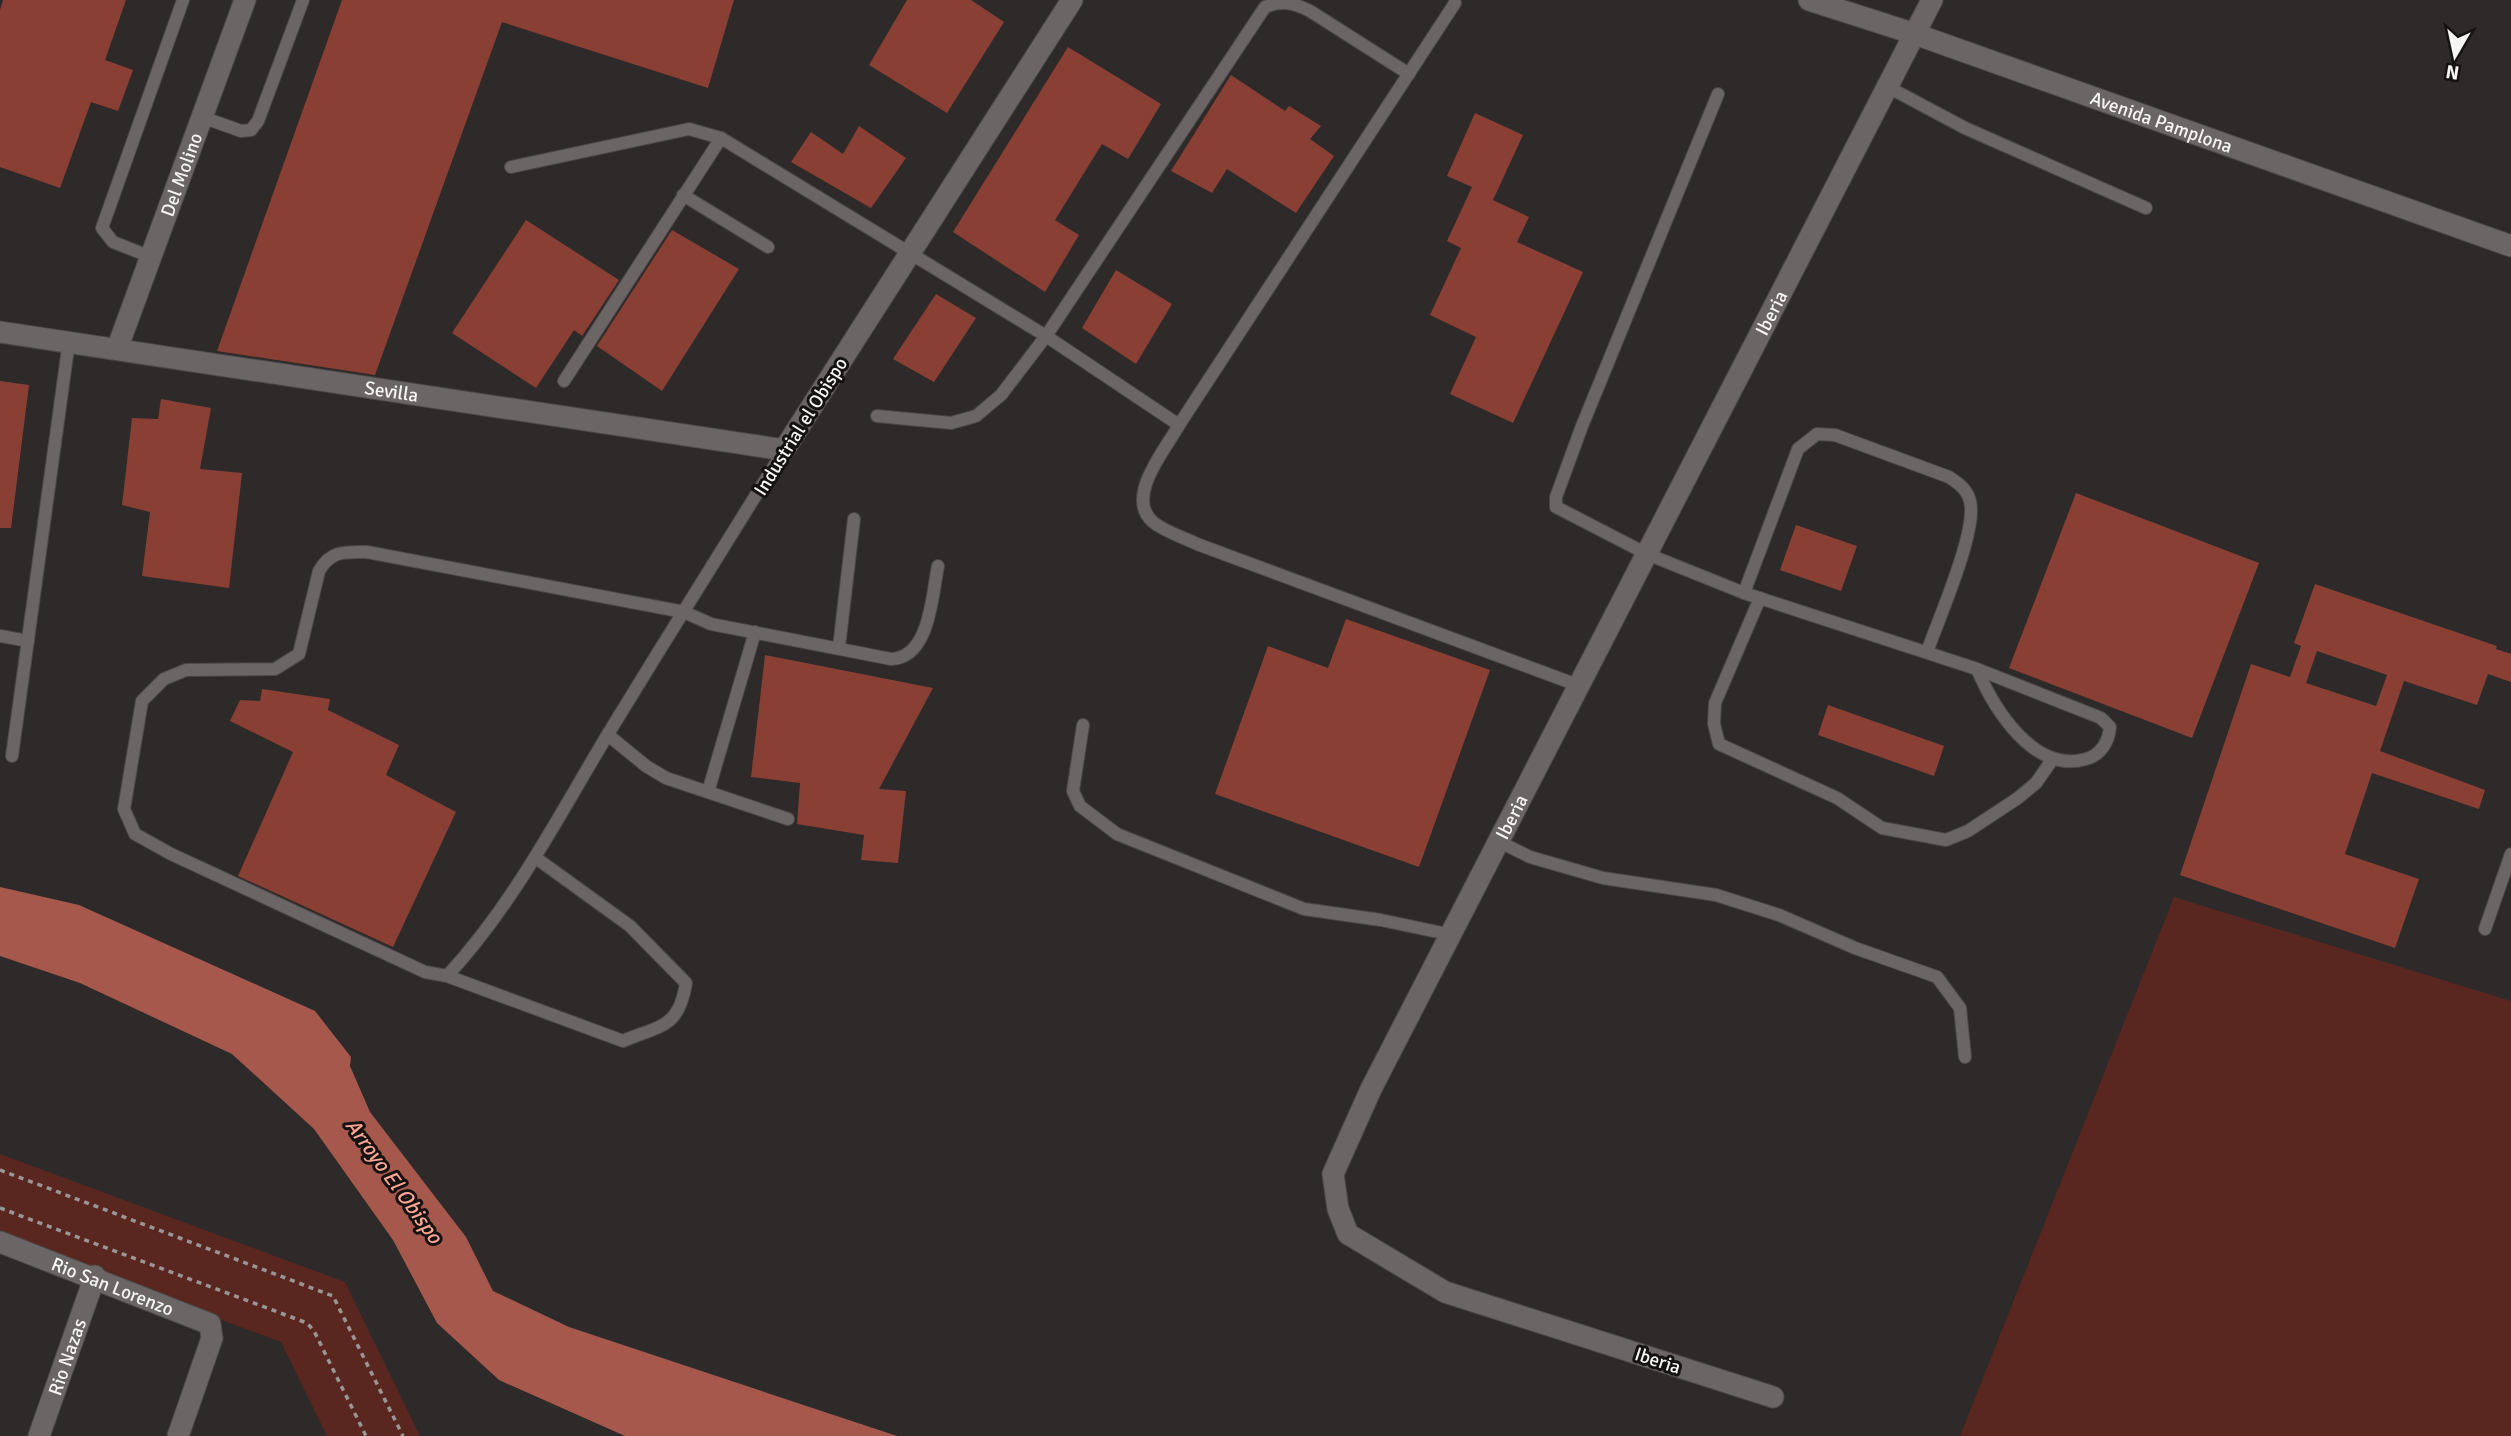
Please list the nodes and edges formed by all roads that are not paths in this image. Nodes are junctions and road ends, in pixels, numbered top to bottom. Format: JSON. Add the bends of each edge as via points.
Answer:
{"nodes":[{"id":1,"x":183,"y":0,"type":"edge"},
{"id":2,"x":245,"y":0,"type":"edge"},
{"id":3,"x":303,"y":0,"type":"edge"},
{"id":4,"x":1072,"y":0,"type":"edge"},
{"id":5,"x":1809,"y":0,"type":"edge"},
{"id":6,"x":1932,"y":0,"type":"edge"},
{"id":7,"x":1455,"y":3,"type":"dead end"},
{"id":8,"x":1915,"y":34,"type":"junction"},
{"id":9,"x":1409,"y":74,"type":"junction"},
{"id":10,"x":1888,"y":87,"type":"junction"},
{"id":11,"x":1718,"y":94,"type":"dead end"},
{"id":12,"x":202,"y":117,"type":"junction"},
{"id":13,"x":721,"y":138,"type":"junction"},
{"id":14,"x":511,"y":167,"type":"dead end"},
{"id":15,"x":683,"y":195,"type":"junction"},
{"id":16,"x":2146,"y":208,"type":"dead end"},
{"id":17,"x":2511,"y":246,"type":"edge"},
{"id":18,"x":768,"y":247,"type":"dead end"},
{"id":19,"x":911,"y":253,"type":"junction"},
{"id":20,"x":151,"y":257,"type":"junction"},
{"id":21,"x":0,"y":332,"type":"edge"},
{"id":22,"x":1046,"y":336,"type":"junction"},
{"id":23,"x":69,"y":341,"type":"junction"},
{"id":24,"x":117,"y":349,"type":"junction"},
{"id":25,"x":564,"y":381,"type":"dead end"},
{"id":26,"x":877,"y":416,"type":"dead end"},
{"id":27,"x":1179,"y":425,"type":"junction"},
{"id":28,"x":784,"y":450,"type":"junction"},
{"id":29,"x":855,"y":519,"type":"dead end"},
{"id":30,"x":1647,"y":554,"type":"junction"},
{"id":31,"x":938,"y":566,"type":"dead end"},
{"id":32,"x":1744,"y":593,"type":"junction"},
{"id":33,"x":1760,"y":598,"type":"junction"},
{"id":34,"x":684,"y":612,"type":"junction"},
{"id":35,"x":755,"y":632,"type":"junction"},
{"id":36,"x":0,"y":636,"type":"edge"},
{"id":37,"x":28,"y":641,"type":"junction"},
{"id":38,"x":839,"y":647,"type":"junction"},
{"id":39,"x":1927,"y":652,"type":"junction"},
{"id":40,"x":1977,"y":668,"type":"junction"},
{"id":41,"x":1580,"y":686,"type":"junction"},
{"id":42,"x":1083,"y":725,"type":"dead end"},
{"id":43,"x":608,"y":735,"type":"junction"},
{"id":44,"x":12,"y":756,"type":"dead end"},
{"id":45,"x":2052,"y":760,"type":"junction"},
{"id":46,"x":708,"y":792,"type":"junction"},
{"id":47,"x":788,"y":819,"type":"dead end"},
{"id":48,"x":1500,"y":842,"type":"junction"},
{"id":49,"x":2511,"y":854,"type":"edge"},
{"id":50,"x":536,"y":858,"type":"junction"},
{"id":51,"x":2485,"y":929,"type":"dead end"},
{"id":52,"x":1452,"y":935,"type":"junction"},
{"id":53,"x":447,"y":976,"type":"junction"},
{"id":54,"x":1965,"y":1057,"type":"dead end"},
{"id":55,"x":0,"y":1242,"type":"edge"},
{"id":56,"x":94,"y":1276,"type":"junction"},
{"id":57,"x":1773,"y":1397,"type":"dead end"},
{"id":58,"x":39,"y":1436,"type":"edge"},
{"id":59,"x":178,"y":1436,"type":"edge"}],
"edges":[{"from":1,"to":20,"type":"lane","via":[[102,228],[113,242]]},
{"from":2,"to":12,"type":"street","name":"Del Molino"},
{"from":3,"to":12,"type":"lane","via":[[251,130],[240,131]]},
{"from":4,"to":19,"type":"street","name":"Industrial el Obispo"},
{"from":5,"to":8,"type":"street","name":"Avenida Pamplona"},
{"from":6,"to":8,"type":"street","name":"Iberia"},
{"from":7,"to":9,"type":"lane"},
{"from":8,"to":10,"type":"street","name":"Iberia"},
{"from":8,"to":17,"type":"street","name":"Avenida Pamplona"},
{"from":9,"to":22,"type":"lane","via":[[1310,10],[1294,3],[1265,7]]},
{"from":9,"to":27,"type":"lane"},
{"from":10,"to":16,"type":"lane","via":[[1965,128]]},
{"from":10,"to":30,"type":"street","name":"Iberia"},
{"from":11,"to":30,"type":"lane","via":[[1556,497],[1556,507]]},
{"from":12,"to":20,"type":"street","name":"Del Molino"},
{"from":13,"to":14,"type":"lane","via":[[689,129]]},
{"from":13,"to":15,"type":"lane"},
{"from":13,"to":19,"type":"lane"},
{"from":15,"to":18,"type":"lane"},
{"from":15,"to":25,"type":"lane"},
{"from":19,"to":22,"type":"lane"},
{"from":19,"to":28,"type":"street","name":"Industrial el Obispo"},
{"from":20,"to":24,"type":"street","name":"Del Molino"},
{"from":21,"to":23,"type":"street","name":"Sevilla"},
{"from":22,"to":26,"type":"lane","via":[[1001,395],[976,416],[937,423]]},
{"from":22,"to":27,"type":"lane"},
{"from":23,"to":24,"type":"street","name":"Sevilla"},
{"from":23,"to":37,"type":"lane"},
{"from":24,"to":28,"type":"street","name":"Sevilla"},
{"from":27,"to":41,"type":"lane","via":[[1143,493],[1144,508],[1157,525],[1197,544]]},
{"from":28,"to":34,"type":"lane","name":"Industrial el Obispo"},
{"from":29,"to":38,"type":"lane"},
{"from":30,"to":32,"type":"lane"},
{"from":30,"to":41,"type":"street","name":"Iberia"},
{"from":31,"to":38,"type":"lane","via":[[925,626],[906,656],[879,657]]},
{"from":32,"to":33,"type":"lane"},
{"from":32,"to":39,"type":"lane","via":[[1798,449],[1817,434],[1835,435],[1949,477],[1970,500],[1966,540]]},
{"from":33,"to":39,"type":"lane"},
{"from":33,"to":45,"type":"lane","via":[[1715,703],[1719,744],[1838,798],[1882,828],[1946,840],[2018,798]]},
{"from":34,"to":35,"type":"lane","via":[[711,624]]},
{"from":34,"to":43,"type":"lane","name":"Industrial el Obispo"},
{"from":34,"to":53,"type":"lane","via":[[367,552],[340,551],[319,571],[299,654],[275,668],[186,670],[164,678],[142,701],[124,809],[135,834],[413,966]]},
{"from":35,"to":38,"type":"lane"},
{"from":35,"to":46,"type":"lane"},
{"from":36,"to":37,"type":"lane"},
{"from":37,"to":44,"type":"lane"},
{"from":39,"to":40,"type":"lane"},
{"from":40,"to":45,"type":"lane","via":[[2023,738]]},
{"from":40,"to":45,"type":"lane","via":[[2101,718],[2110,727],[2103,748],[2089,758]]},
{"from":41,"to":48,"type":"street","name":"Iberia"},
{"from":42,"to":52,"type":"lane","via":[[1073,791],[1080,806],[1117,834],[1304,909]]},
{"from":43,"to":46,"type":"lane","via":[[666,778]]},
{"from":43,"to":50,"type":"lane","name":"Industrial el Obispo"},
{"from":46,"to":47,"type":"lane"},
{"from":48,"to":52,"type":"street","name":"Iberia"},
{"from":48,"to":54,"type":"lane","via":[[1603,878],[1729,899],[1937,977],[1960,1008]]},
{"from":49,"to":51,"type":"lane"},
{"from":50,"to":53,"type":"lane","name":"Industrial el Obispo"},
{"from":50,"to":53,"type":"lane","via":[[630,926],[686,983],[673,1021],[623,1041]]},
{"from":52,"to":57,"type":"street","name":"Iberia","via":[[1371,1089],[1334,1174],[1338,1209],[1348,1234],[1445,1292]]},
{"from":55,"to":56,"type":"street","name":"Rio San Lorenzo"},
{"from":56,"to":58,"type":"street","name":"Rio Nazas"},
{"from":56,"to":59,"type":"street","name":"Rio San Lorenzo","via":[[210,1324],[212,1338]]}]}
